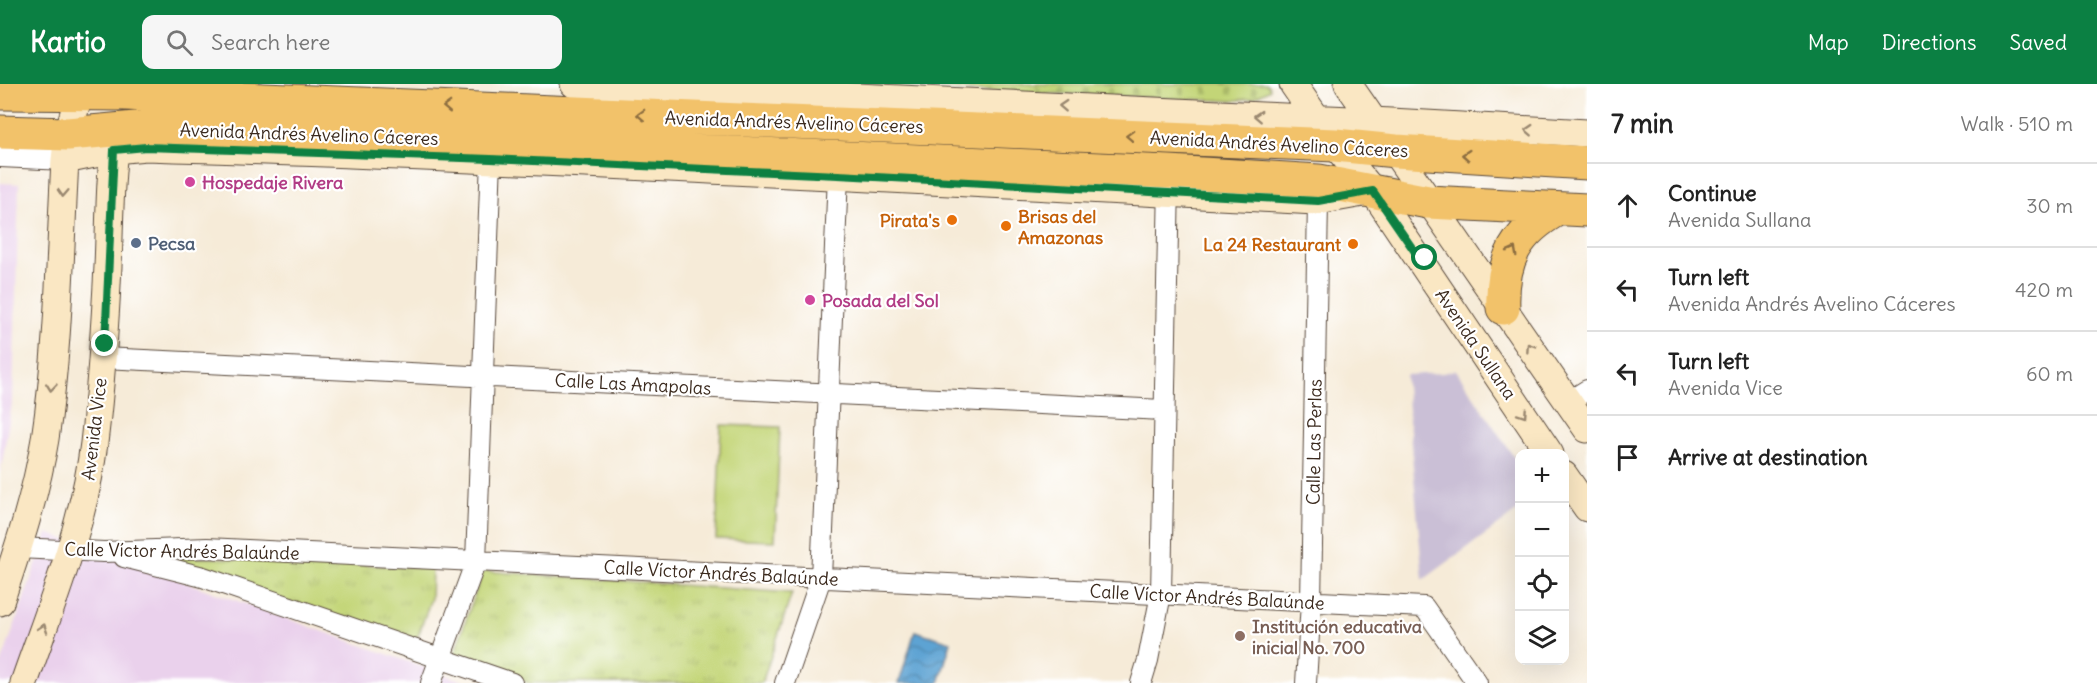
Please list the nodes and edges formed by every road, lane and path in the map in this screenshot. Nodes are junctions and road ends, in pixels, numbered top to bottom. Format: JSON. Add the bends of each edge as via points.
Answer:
{"nodes":[{"id":1,"x":574,"y":84,"type":"edge"},
{"id":2,"x":1293,"y":84,"type":"edge"},
{"id":3,"x":1348,"y":84,"type":"edge"},
{"id":4,"x":80,"y":89,"type":"edge"},
{"id":5,"x":124,"y":89,"type":"edge"},
{"id":6,"x":0,"y":93,"type":"edge"},
{"id":7,"x":1316,"y":119,"type":"junction"},
{"id":8,"x":1373,"y":121,"type":"junction"},
{"id":9,"x":0,"y":132,"type":"edge"},
{"id":10,"x":1587,"y":133,"type":"edge"},
{"id":11,"x":115,"y":140,"type":"junction"},
{"id":12,"x":1335,"y":145,"type":"junction"},
{"id":13,"x":66,"y":147,"type":"junction"},
{"id":14,"x":1396,"y":151,"type":"junction"},
{"id":15,"x":0,"y":158,"type":"edge"},
{"id":16,"x":491,"y":159,"type":"junction"},
{"id":17,"x":1587,"y":163,"type":"edge"},
{"id":18,"x":838,"y":175,"type":"junction"},
{"id":19,"x":1168,"y":182,"type":"junction"},
{"id":20,"x":1373,"y":191,"type":"junction"},
{"id":21,"x":1318,"y":201,"type":"junction"},
{"id":22,"x":1428,"y":202,"type":"junction"},
{"id":23,"x":1573,"y":210,"type":"edge"},
{"id":24,"x":1455,"y":240,"type":"junction"},
{"id":25,"x":1424,"y":265,"type":"junction"},
{"id":26,"x":1503,"y":308,"type":"junction"},
{"id":27,"x":103,"y":358,"type":"junction"},
{"id":28,"x":483,"y":377,"type":"junction"},
{"id":29,"x":829,"y":394,"type":"junction"},
{"id":30,"x":1577,"y":396,"type":"edge"},
{"id":31,"x":1163,"y":410,"type":"junction"},
{"id":32,"x":1587,"y":429,"type":"edge"},
{"id":33,"x":1547,"y":449,"type":"edge"},
{"id":34,"x":1569,"y":482,"type":"edge"},
{"id":35,"x":1587,"y":508,"type":"edge"},
{"id":36,"x":18,"y":548,"type":"junction"},
{"id":37,"x":207,"y":548,"type":"junction"},
{"id":38,"x":70,"y":551,"type":"junction"},
{"id":39,"x":104,"y":552,"type":"junction"},
{"id":40,"x":476,"y":561,"type":"junction"},
{"id":41,"x":203,"y":577,"type":"junction"},
{"id":42,"x":821,"y":578,"type":"junction"},
{"id":43,"x":1161,"y":594,"type":"junction"},
{"id":44,"x":0,"y":602,"type":"edge"},
{"id":45,"x":1311,"y":602,"type":"junction"},
{"id":46,"x":440,"y":658,"type":"junction"},
{"id":47,"x":24,"y":683,"type":"edge"},
{"id":48,"x":431,"y":683,"type":"edge"},
{"id":49,"x":512,"y":683,"type":"edge"},
{"id":50,"x":785,"y":683,"type":"edge"},
{"id":51,"x":1141,"y":683,"type":"edge"},
{"id":52,"x":1306,"y":683,"type":"edge"},
{"id":53,"x":1477,"y":683,"type":"edge"}],
"edges":[{"from":7,"to":1,"type":"street","name":"Avenida Andrés Avelino Cáceres","one_way":true},
{"from":2,"to":7,"type":"street","name":"Avenida Sullana"},
{"from":3,"to":8,"type":"street"},
{"from":4,"to":5,"type":"highway","name":"Avenida Andrés Avelino Cáceres"},
{"from":4,"to":6,"type":"highway","name":"Avenida Andrés Avelino Cáceres"},
{"from":4,"to":13,"type":"street"},
{"from":5,"to":11,"type":"street","name":"Avenida Vice"},
{"from":12,"to":5,"type":"highway","name":"Avenida Andrés Avelino Cáceres","one_way":true},
{"from":7,"to":8,"type":"street","name":"Avenida Andrés Avelino Cáceres"},
{"from":7,"to":12,"type":"street","name":"Avenida Sullana"},
{"from":10,"to":8,"type":"street","name":"Avenida Andrés Avelino Cáceres","one_way":true},
{"from":8,"to":14,"type":"street"},
{"from":9,"to":13,"type":"highway","name":"Avenida Andrés Avelino Cáceres"},
{"from":11,"to":13,"type":"highway","name":"Avenida Andrés Avelino Cáceres"},
{"from":11,"to":16,"type":"street","name":"Avenida Andrés Avelino Cáceres","via":[[146,147]]},
{"from":11,"to":19,"type":"highway","name":"Avenida Andrés Avelino Cáceres","via":[[147,127]]},
{"from":11,"to":27,"type":"street","name":"Avenida Vice"},
{"from":12,"to":14,"type":"highway","name":"Avenida Andrés Avelino Cáceres"},
{"from":12,"to":20,"type":"street","name":"Avenida Sullana"},
{"from":13,"to":15,"type":"street"},
{"from":13,"to":36,"type":"street","one_way":true,"via":[[54,360],[46,428]]},
{"from":17,"to":14,"type":"highway","name":"Avenida Andrés Avelino Cáceres","one_way":true},
{"from":14,"to":22,"type":"street"},
{"from":16,"to":18,"type":"street","name":"Avenida Andrés Avelino Cáceres"},
{"from":16,"to":28,"type":"street"},
{"from":18,"to":19,"type":"street","name":"Avenida Andrés Avelino Cáceres"},
{"from":18,"to":29,"type":"street"},
{"from":19,"to":20,"type":"highway","name":"Avenida Andrés Avelino Cáceres","via":[[1319,181]]},
{"from":19,"to":21,"type":"street","name":"Avenida Andrés Avelino Cáceres"},
{"from":19,"to":31,"type":"street"},
{"from":20,"to":21,"type":"street","name":"Avenida Andrés Avelino Cáceres"},
{"from":20,"to":22,"type":"highway","name":"Avenida Andrés Avelino Cáceres"},
{"from":20,"to":25,"type":"street","name":"Avenida Sullana"},
{"from":21,"to":45,"type":"street","name":"Calle Las Perlas"},
{"from":22,"to":23,"type":"highway","name":"Avenida Andrés Avelino Cáceres"},
{"from":22,"to":24,"type":"street"},
{"from":26,"to":23,"type":"highway","one_way":true,"via":[[1506,267],[1525,232],[1540,219]]},
{"from":24,"to":25,"type":"street","via":[[1434,246]]},
{"from":24,"to":26,"type":"street"},
{"from":25,"to":33,"type":"street","name":"Avenida Sullana","one_way":true},
{"from":30,"to":26,"type":"street","one_way":true},
{"from":27,"to":28,"type":"street","name":"Calle Las Amapolas"},
{"from":27,"to":38,"type":"street","name":"Avenida Vice","via":[[94,446]]},
{"from":28,"to":29,"type":"street","name":"Calle Las Amapolas"},
{"from":28,"to":40,"type":"street"},
{"from":29,"to":31,"type":"street","name":"Calle Las Amapolas"},
{"from":29,"to":42,"type":"street"},
{"from":30,"to":32,"type":"street"},
{"from":31,"to":43,"type":"street"},
{"from":34,"to":35,"type":"street"},
{"from":36,"to":38,"type":"street","name":"Calle Víctor Andrés Balaúnde"},
{"from":36,"to":44,"type":"street"},
{"from":37,"to":39,"type":"street","name":"Calle Víctor Andrés Balaúnde"},
{"from":37,"to":40,"type":"street","name":"Calle Víctor Andrés Balaúnde"},
{"from":37,"to":41,"type":"street","via":[[201,559]]},
{"from":38,"to":39,"type":"street","name":"Calle Víctor Andrés Balaúnde"},
{"from":47,"to":38,"type":"street","name":"Avenida Vice","one_way":true},
{"from":39,"to":41,"type":"street"},
{"from":40,"to":42,"type":"street","name":"Calle Víctor Andrés Balaúnde"},
{"from":40,"to":46,"type":"street"},
{"from":41,"to":46,"type":"street"},
{"from":42,"to":43,"type":"street","name":"Calle Víctor Andrés Balaúnde"},
{"from":42,"to":50,"type":"street"},
{"from":43,"to":45,"type":"street","name":"Calle Víctor Andrés Balaúnde"},
{"from":43,"to":51,"type":"street"},
{"from":45,"to":52,"type":"street","name":"Calle Las Perlas"},
{"from":45,"to":53,"type":"street","name":"Calle Víctor Andrés Balaúnde","via":[[1424,607]]},
{"from":46,"to":48,"type":"street"},
{"from":46,"to":49,"type":"street"}]}
